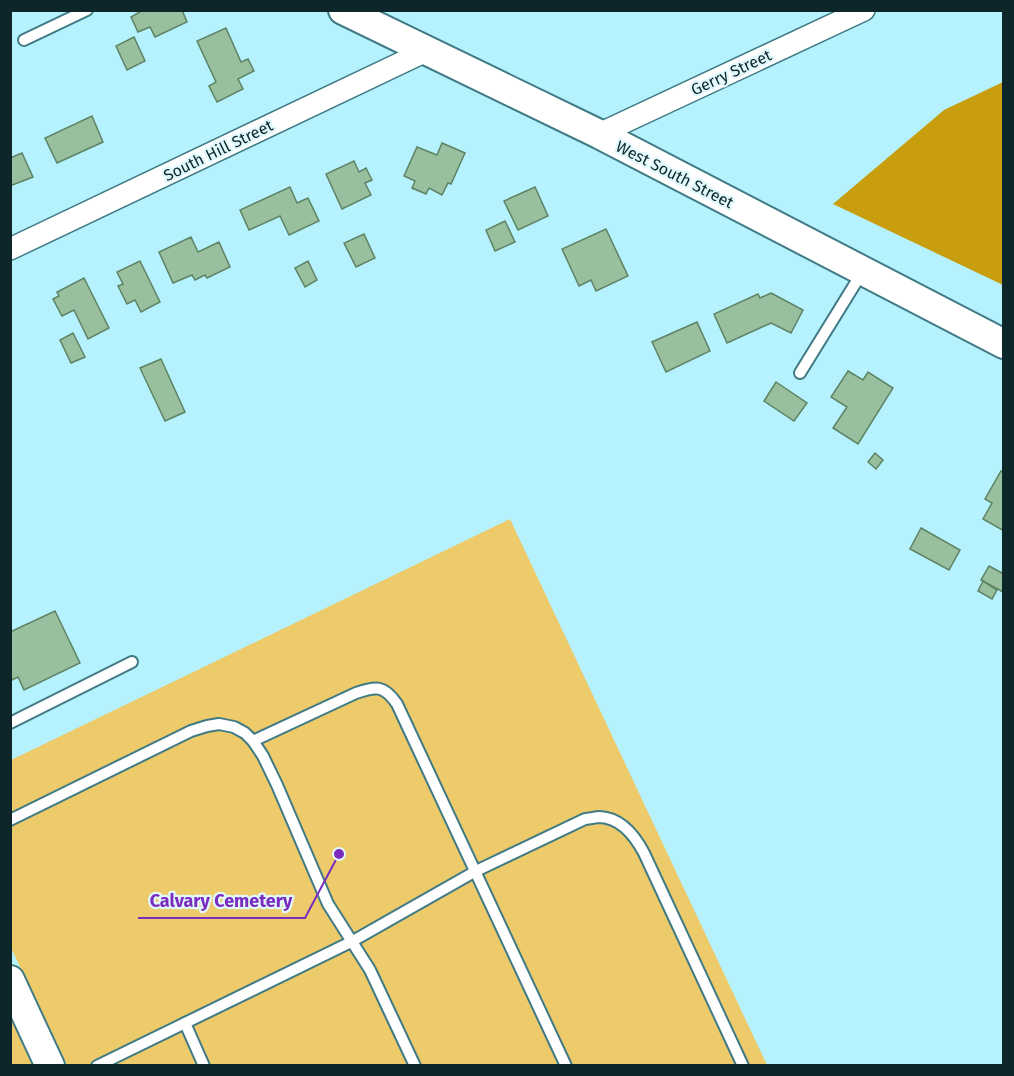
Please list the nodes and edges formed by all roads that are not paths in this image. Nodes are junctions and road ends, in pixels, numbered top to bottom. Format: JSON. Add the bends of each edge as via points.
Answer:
{"nodes":[{"id":1,"x":87,"y":10,"type":"edge"},
{"id":2,"x":344,"y":10,"type":"edge"},
{"id":3,"x":864,"y":10,"type":"edge"},
{"id":4,"x":24,"y":40,"type":"dead end"},
{"id":5,"x":426,"y":51,"type":"junction"},
{"id":6,"x":598,"y":134,"type":"junction"},
{"id":7,"x":10,"y":249,"type":"edge"},
{"id":8,"x":863,"y":271,"type":"junction"},
{"id":9,"x":1004,"y":344,"type":"edge"},
{"id":10,"x":800,"y":373,"type":"dead end"},
{"id":11,"x":132,"y":662,"type":"dead end"},
{"id":12,"x":10,"y":723,"type":"edge"},
{"id":13,"x":253,"y":741,"type":"junction"},
{"id":14,"x":10,"y":820,"type":"edge"},
{"id":15,"x":476,"y":871,"type":"junction"},
{"id":16,"x":351,"y":942,"type":"junction"},
{"id":17,"x":10,"y":980,"type":"edge"},
{"id":18,"x":185,"y":1023,"type":"junction"},
{"id":19,"x":50,"y":1065,"type":"edge"},
{"id":20,"x":97,"y":1065,"type":"edge"},
{"id":21,"x":204,"y":1065,"type":"edge"},
{"id":22,"x":415,"y":1065,"type":"edge"},
{"id":23,"x":566,"y":1065,"type":"edge"},
{"id":24,"x":743,"y":1065,"type":"edge"}],
"edges":[{"from":1,"to":4,"type":"lane"},
{"from":2,"to":5,"type":"street","name":"West South Street"},
{"from":3,"to":6,"type":"street","name":"Gerry Street"},
{"from":5,"to":6,"type":"street","name":"West South Street"},
{"from":5,"to":7,"type":"street","name":"South Hill Street"},
{"from":6,"to":8,"type":"street","name":"West South Street"},
{"from":8,"to":9,"type":"street","name":"West South Street"},
{"from":8,"to":10,"type":"lane"},
{"from":11,"to":12,"type":"lane"},
{"from":13,"to":14,"type":"lane","via":[[234,727],[219,724],[191,731]]},
{"from":13,"to":15,"type":"lane","via":[[356,693],[382,689],[397,704]]},
{"from":13,"to":16,"type":"lane","via":[[277,785],[328,904]]},
{"from":15,"to":16,"type":"lane"},
{"from":15,"to":23,"type":"lane"},
{"from":15,"to":24,"type":"lane","via":[[585,819],[614,820],[627,829],[644,852]]},
{"from":16,"to":18,"type":"lane"},
{"from":16,"to":22,"type":"lane","via":[[370,970]]},
{"from":17,"to":19,"type":"street"},
{"from":18,"to":20,"type":"lane"},
{"from":18,"to":21,"type":"lane"}]}
